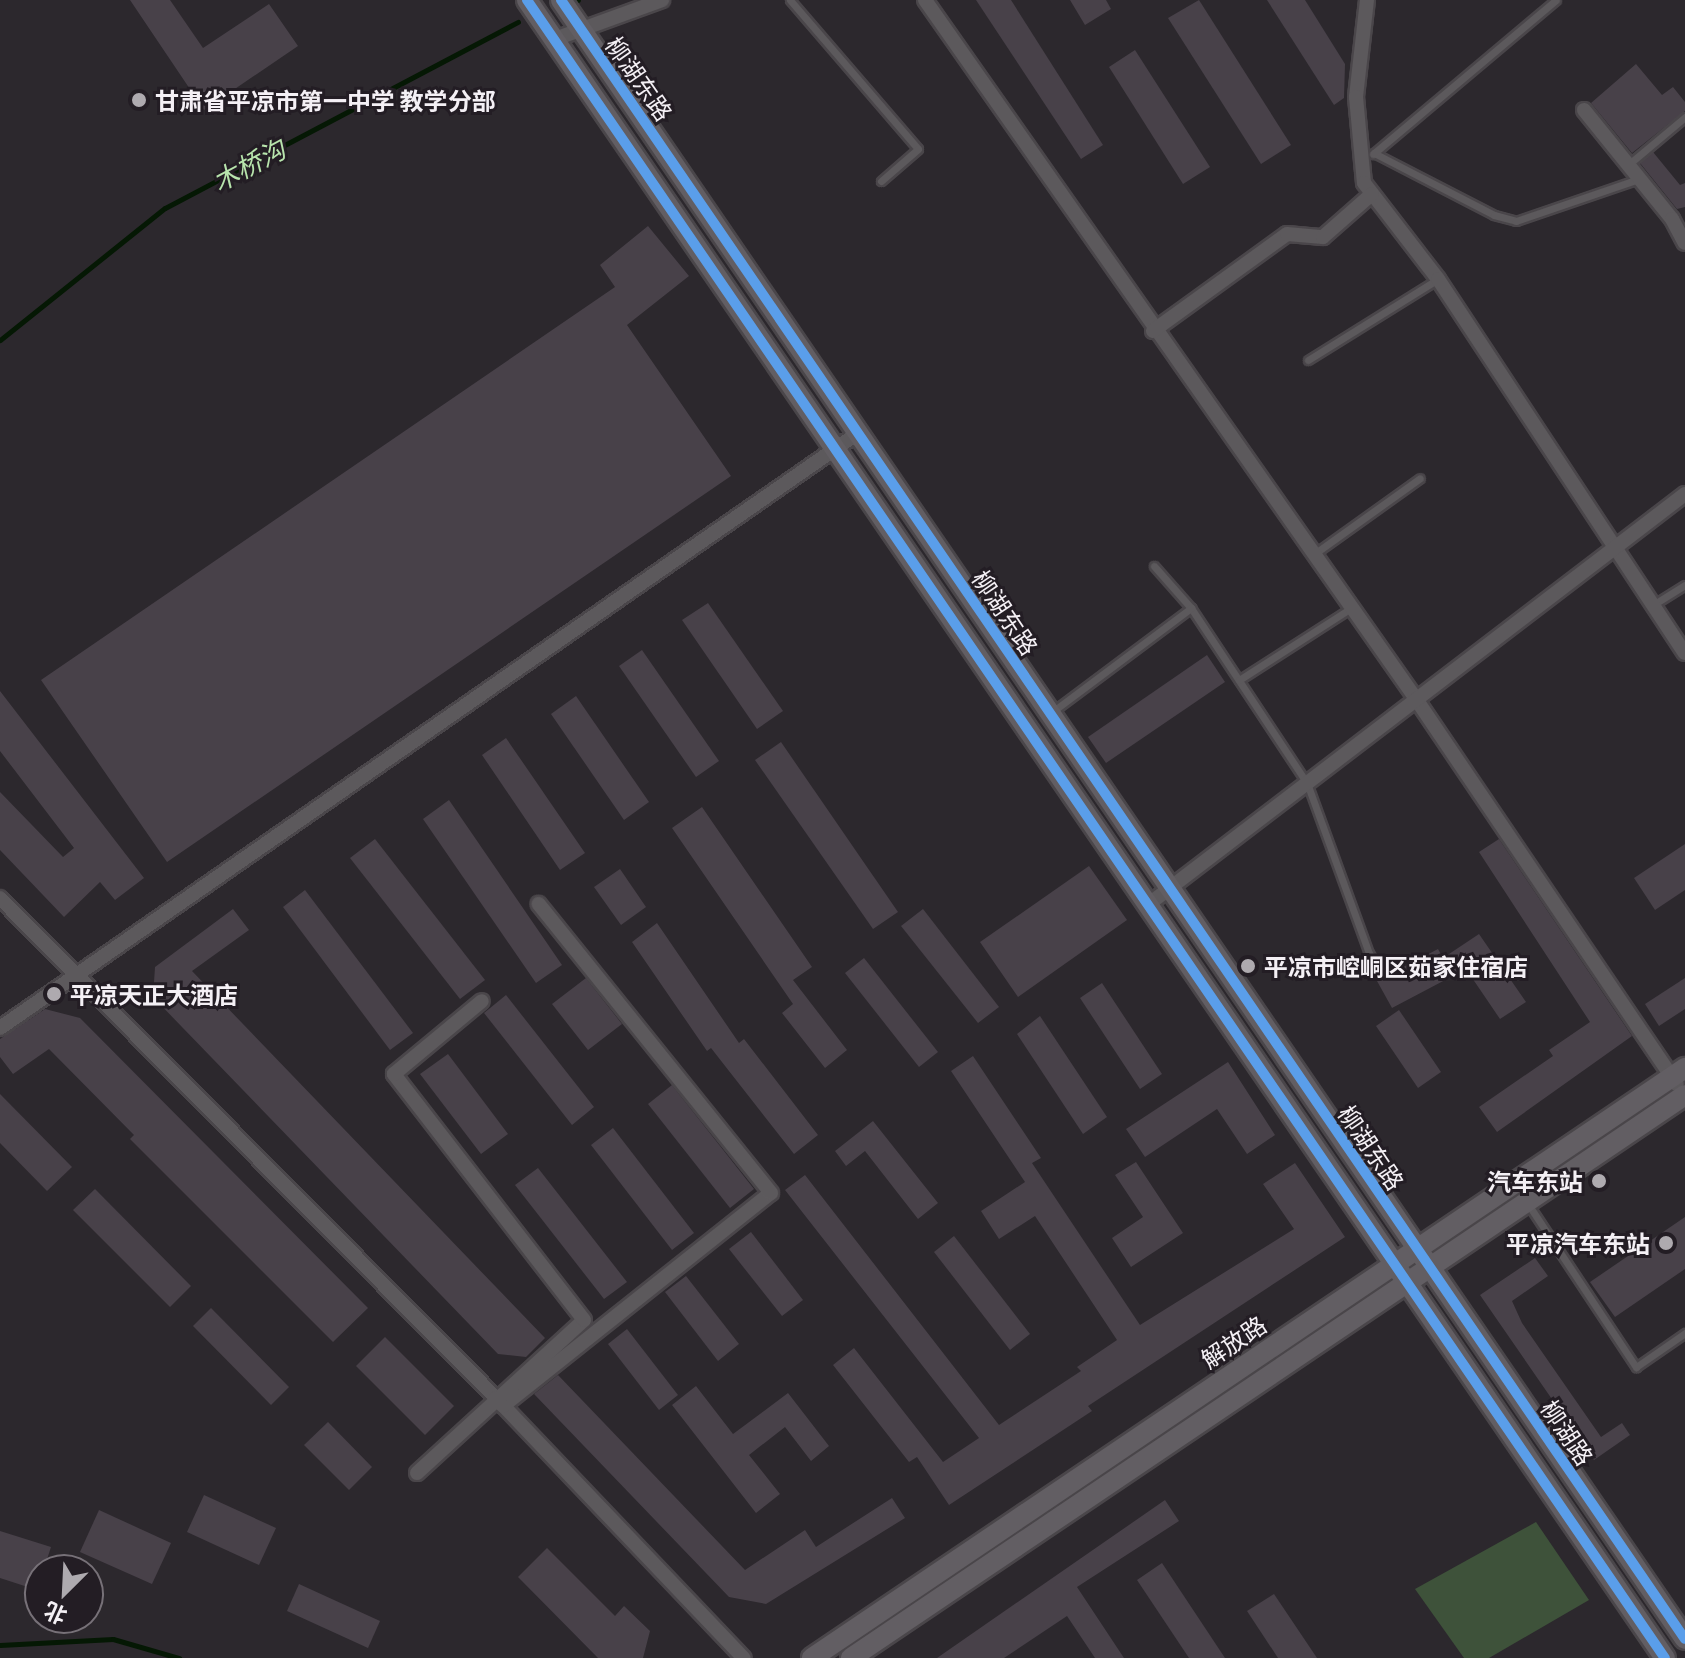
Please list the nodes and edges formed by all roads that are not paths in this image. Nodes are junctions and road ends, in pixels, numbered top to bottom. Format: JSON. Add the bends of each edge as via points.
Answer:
{"nodes":[{"id":1,"x":527,"y":0,"type":"edge"},
{"id":2,"x":561,"y":0,"type":"edge"},
{"id":3,"x":662,"y":0,"type":"edge"},
{"id":4,"x":790,"y":0,"type":"edge"},
{"id":5,"x":925,"y":0,"type":"edge"},
{"id":6,"x":1367,"y":0,"type":"edge"},
{"id":7,"x":1556,"y":0,"type":"edge"},
{"id":8,"x":582,"y":29,"type":"junction"},
{"id":9,"x":555,"y":39,"type":"junction"},
{"id":10,"x":1584,"y":110,"type":"dead end"},
{"id":11,"x":1685,"y":117,"type":"edge"},
{"id":12,"x":1368,"y":158,"type":"junction"},
{"id":13,"x":1628,"y":165,"type":"junction"},
{"id":14,"x":1639,"y":179,"type":"junction"},
{"id":15,"x":881,"y":181,"type":"dead end"},
{"id":16,"x":1372,"y":194,"type":"junction"},
{"id":17,"x":1678,"y":217,"type":"edge"},
{"id":18,"x":1685,"y":243,"type":"edge"},
{"id":19,"x":1438,"y":279,"type":"junction"},
{"id":20,"x":1153,"y":331,"type":"junction"},
{"id":21,"x":1308,"y":360,"type":"dead end"},
{"id":22,"x":858,"y":433,"type":"junction"},
{"id":23,"x":838,"y":448,"type":"junction"},
{"id":24,"x":1420,"y":478,"type":"dead end"},
{"id":25,"x":1685,"y":494,"type":"edge"},
{"id":26,"x":1617,"y":545,"type":"junction"},
{"id":27,"x":1314,"y":554,"type":"junction"},
{"id":28,"x":1154,"y":566,"type":"dead end"},
{"id":29,"x":1685,"y":585,"type":"edge"},
{"id":30,"x":1656,"y":603,"type":"junction"},
{"id":31,"x":1191,"y":608,"type":"junction"},
{"id":32,"x":1352,"y":608,"type":"junction"},
{"id":33,"x":1685,"y":653,"type":"edge"},
{"id":34,"x":1239,"y":680,"type":"junction"},
{"id":35,"x":1416,"y":699,"type":"junction"},
{"id":36,"x":1051,"y":713,"type":"junction"},
{"id":37,"x":1307,"y":783,"type":"junction"},
{"id":38,"x":1171,"y":889,"type":"junction"},
{"id":39,"x":0,"y":898,"type":"edge"},
{"id":40,"x":539,"y":904,"type":"dead end"},
{"id":41,"x":1149,"y":904,"type":"junction"},
{"id":42,"x":1381,"y":973,"type":"dead end"},
{"id":43,"x":76,"y":975,"type":"junction"},
{"id":44,"x":482,"y":1001,"type":"dead end"},
{"id":45,"x":0,"y":1028,"type":"edge"},
{"id":46,"x":1678,"y":1072,"type":"edge"},
{"id":47,"x":1685,"y":1095,"type":"edge"},
{"id":48,"x":1527,"y":1202,"type":"junction"},
{"id":49,"x":1417,"y":1248,"type":"junction"},
{"id":50,"x":1395,"y":1263,"type":"junction"},
{"id":51,"x":1430,"y":1267,"type":"junction"},
{"id":52,"x":1408,"y":1282,"type":"junction"},
{"id":53,"x":1685,"y":1333,"type":"edge"},
{"id":54,"x":499,"y":1402,"type":"junction"},
{"id":55,"x":417,"y":1473,"type":"dead end"},
{"id":56,"x":1685,"y":1639,"type":"edge"},
{"id":57,"x":744,"y":1658,"type":"edge"},
{"id":58,"x":812,"y":1658,"type":"edge"},
{"id":59,"x":851,"y":1658,"type":"edge"},
{"id":60,"x":1665,"y":1658,"type":"edge"}],
"edges":[{"from":1,"to":9,"type":"main road","name":"柳湖东路"},
{"from":2,"to":8,"type":"main road","name":"柳湖东路"},
{"from":3,"to":8,"type":"street"},
{"from":4,"to":15,"type":"lane","via":[[918,149]]},
{"from":5,"to":20,"type":"street"},
{"from":6,"to":12,"type":"street","via":[[1356,97]]},
{"from":7,"to":12,"type":"lane"},
{"from":8,"to":9,"type":"street"},
{"from":8,"to":22,"type":"main road","name":"柳湖东路"},
{"from":9,"to":23,"type":"main road","name":"柳湖东路"},
{"from":10,"to":13,"type":"street"},
{"from":11,"to":13,"type":"lane"},
{"from":12,"to":14,"type":"lane","via":[[1516,221]]},
{"from":12,"to":16,"type":"street","via":[[1364,183]]},
{"from":13,"to":14,"type":"street"},
{"from":14,"to":17,"type":"street"},
{"from":16,"to":19,"type":"street"},
{"from":16,"to":20,"type":"street","via":[[1323,237],[1287,234]]},
{"from":17,"to":18,"type":"street"},
{"from":19,"to":21,"type":"lane"},
{"from":19,"to":26,"type":"street"},
{"from":20,"to":27,"type":"street"},
{"from":22,"to":23,"type":"street"},
{"from":22,"to":36,"type":"main road","name":"柳湖东路"},
{"from":23,"to":41,"type":"main road","name":"柳湖东路"},
{"from":23,"to":43,"type":"street"},
{"from":24,"to":27,"type":"lane"},
{"from":25,"to":26,"type":"street"},
{"from":26,"to":30,"type":"street"},
{"from":26,"to":35,"type":"street"},
{"from":27,"to":32,"type":"street"},
{"from":28,"to":31,"type":"lane"},
{"from":29,"to":30,"type":"lane"},
{"from":30,"to":33,"type":"street"},
{"from":31,"to":34,"type":"lane"},
{"from":31,"to":36,"type":"lane"},
{"from":32,"to":34,"type":"lane"},
{"from":32,"to":35,"type":"street"},
{"from":34,"to":37,"type":"lane"},
{"from":35,"to":37,"type":"street"},
{"from":35,"to":46,"type":"street"},
{"from":36,"to":38,"type":"main road","name":"柳湖东路"},
{"from":37,"to":38,"type":"street"},
{"from":37,"to":42,"type":"lane"},
{"from":38,"to":41,"type":"street"},
{"from":38,"to":49,"type":"main road","name":"柳湖东路"},
{"from":39,"to":43,"type":"street"},
{"from":40,"to":54,"type":"street","via":[[771,1193]]},
{"from":41,"to":50,"type":"main road","name":"柳湖东路"},
{"from":43,"to":45,"type":"street"},
{"from":43,"to":54,"type":"street"},
{"from":44,"to":54,"type":"street","via":[[394,1074],[584,1320]]},
{"from":46,"to":47,"type":"street"},
{"from":46,"to":49,"type":"main road","name":"解放路"},
{"from":47,"to":48,"type":"main road","name":"解放路"},
{"from":48,"to":51,"type":"main road","name":"解放路"},
{"from":48,"to":53,"type":"lane","via":[[1636,1367]]},
{"from":49,"to":50,"type":"main road","name":"解放路"},
{"from":49,"to":51,"type":"main road","name":"柳湖路"},
{"from":50,"to":52,"type":"main road","name":"柳湖路"},
{"from":50,"to":58,"type":"main road","name":"解放路"},
{"from":51,"to":52,"type":"main road","name":"解放路"},
{"from":51,"to":56,"type":"main road","name":"柳湖路"},
{"from":52,"to":59,"type":"main road","name":"解放路"},
{"from":52,"to":60,"type":"main road","name":"柳湖路"},
{"from":54,"to":55,"type":"street"},
{"from":54,"to":57,"type":"street"}]}
